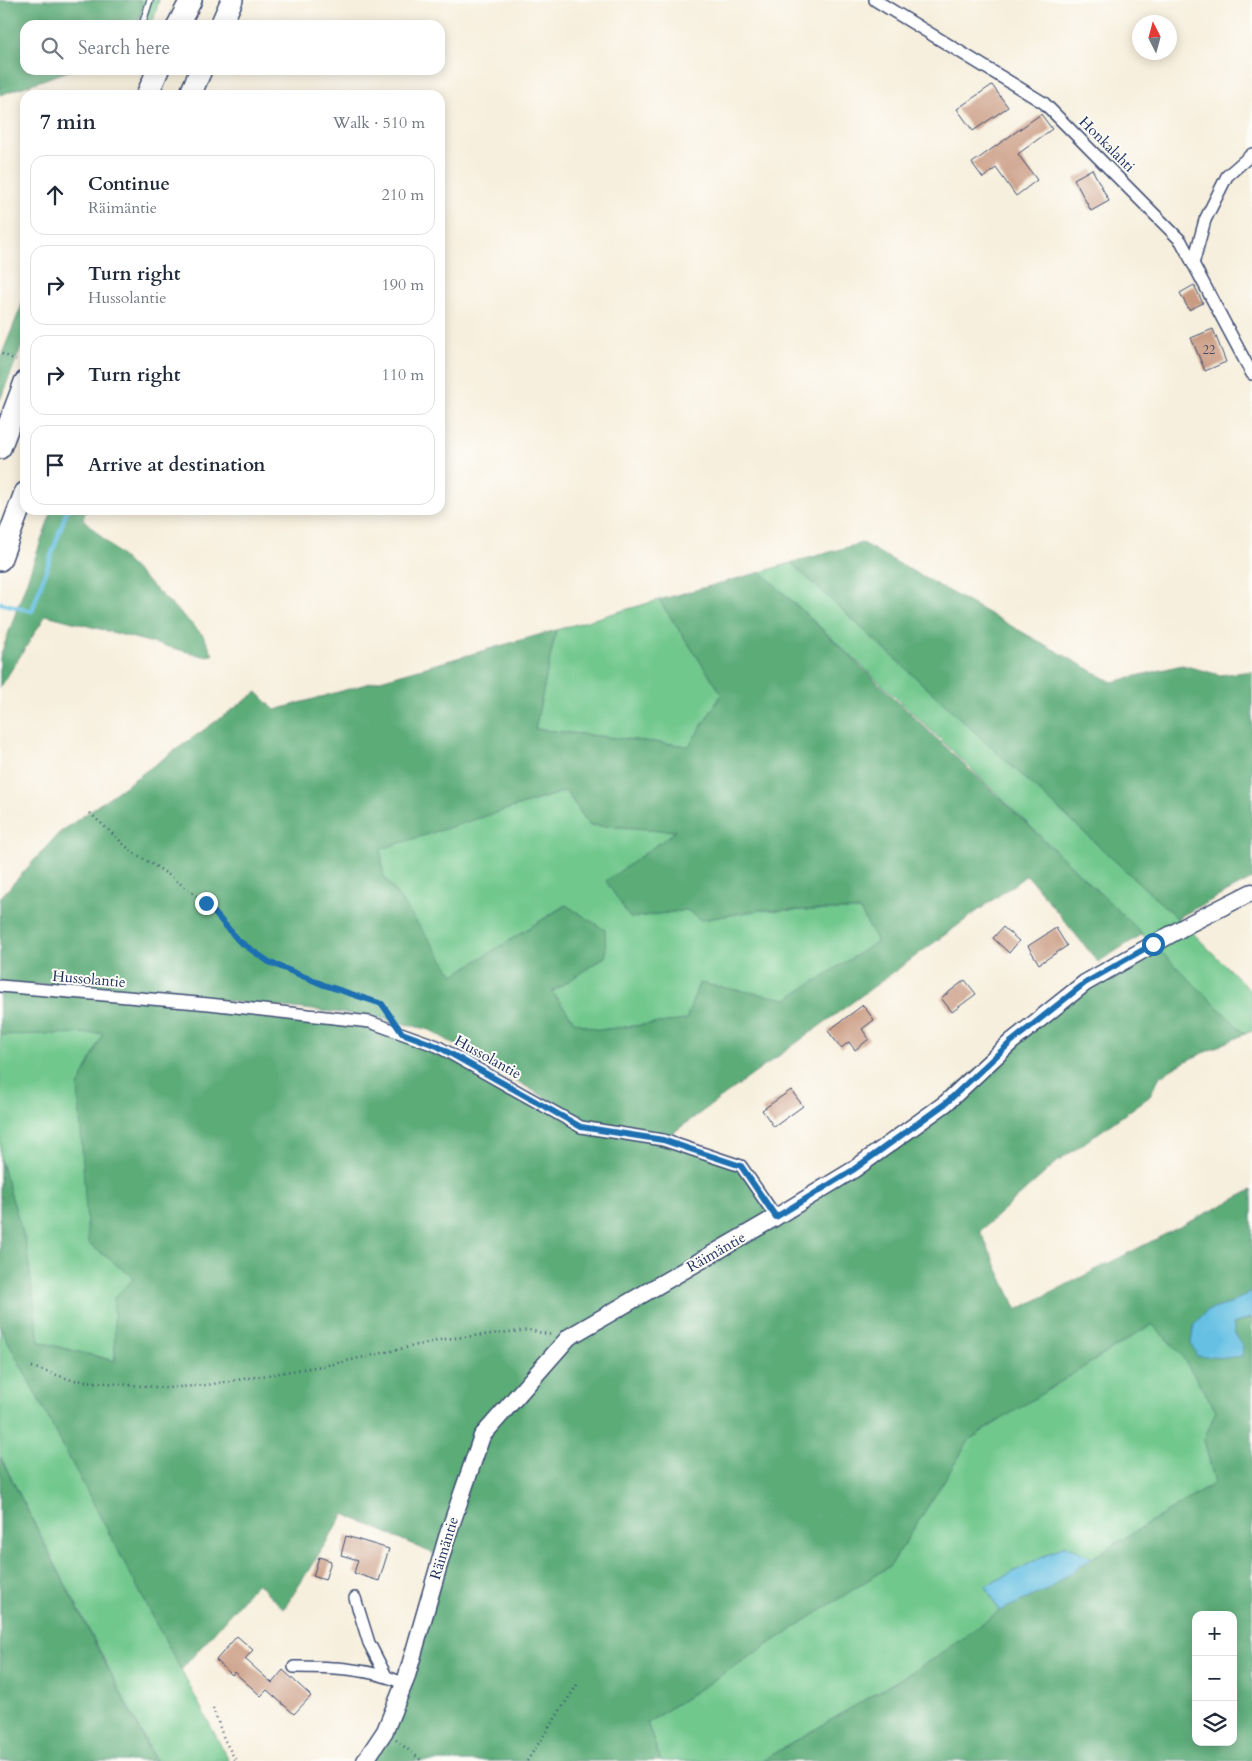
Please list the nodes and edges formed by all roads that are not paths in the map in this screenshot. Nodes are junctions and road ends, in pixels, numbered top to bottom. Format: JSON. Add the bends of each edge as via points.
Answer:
{"nodes":[{"id":1,"x":150,"y":0,"type":"edge"},
{"id":2,"x":191,"y":0,"type":"edge"},
{"id":3,"x":232,"y":0,"type":"edge"},
{"id":4,"x":875,"y":0,"type":"edge"},
{"id":5,"x":144,"y":20,"type":"edge"},
{"id":6,"x":181,"y":20,"type":"edge"},
{"id":7,"x":223,"y":20,"type":"edge"},
{"id":8,"x":156,"y":75,"type":"edge"},
{"id":9,"x":199,"y":75,"type":"edge"},
{"id":10,"x":148,"y":90,"type":"edge"},
{"id":11,"x":192,"y":90,"type":"edge"},
{"id":12,"x":1252,"y":154,"type":"edge"},
{"id":13,"x":1193,"y":264,"type":"junction"},
{"id":14,"x":1252,"y":374,"type":"edge"},
{"id":15,"x":20,"y":395,"type":"edge"},
{"id":16,"x":0,"y":448,"type":"edge"},
{"id":17,"x":20,"y":506,"type":"edge"},
{"id":18,"x":0,"y":560,"type":"edge"},
{"id":19,"x":1252,"y":892,"type":"edge"},
{"id":20,"x":0,"y":986,"type":"edge"},
{"id":21,"x":776,"y":1217,"type":"junction"},
{"id":22,"x":355,"y":1598,"type":"dead end"},
{"id":23,"x":294,"y":1667,"type":"dead end"},
{"id":24,"x":386,"y":1676,"type":"junction"},
{"id":25,"x":403,"y":1684,"type":"junction"},
{"id":26,"x":366,"y":1761,"type":"edge"}],
"edges":[{"from":1,"to":5,"type":"lane"},
{"from":2,"to":6,"type":"highway"},
{"from":3,"to":7,"type":"highway"},
{"from":4,"to":13,"type":"street","name":"Honkalahti","via":[[1044,103],[1180,241]]},
{"from":8,"to":10,"type":"highway"},
{"from":9,"to":11,"type":"highway"},
{"from":12,"to":13,"type":"street","via":[[1227,176],[1205,220]]},
{"from":13,"to":14,"type":"street","name":"Honkalahti"},
{"from":15,"to":16,"type":"highway"},
{"from":17,"to":18,"type":"highway"},
{"from":19,"to":21,"type":"street","name":"Räimäntie","via":[[1085,983],[1011,1042],[946,1103],[853,1170]]},
{"from":20,"to":21,"type":"street","name":"Hussolantie","via":[[361,1021],[402,1033],[437,1046],[581,1127],[663,1140],[741,1166]]},
{"from":21,"to":25,"type":"street","name":"Räimäntie","via":[[569,1337],[482,1436],[447,1537]]},
{"from":22,"to":24,"type":"street","via":[[369,1643]]},
{"from":23,"to":24,"type":"street","via":[[339,1668]]},
{"from":24,"to":25,"type":"street"},
{"from":25,"to":26,"type":"street","name":"Räimäntie","via":[[385,1731]]}]}
